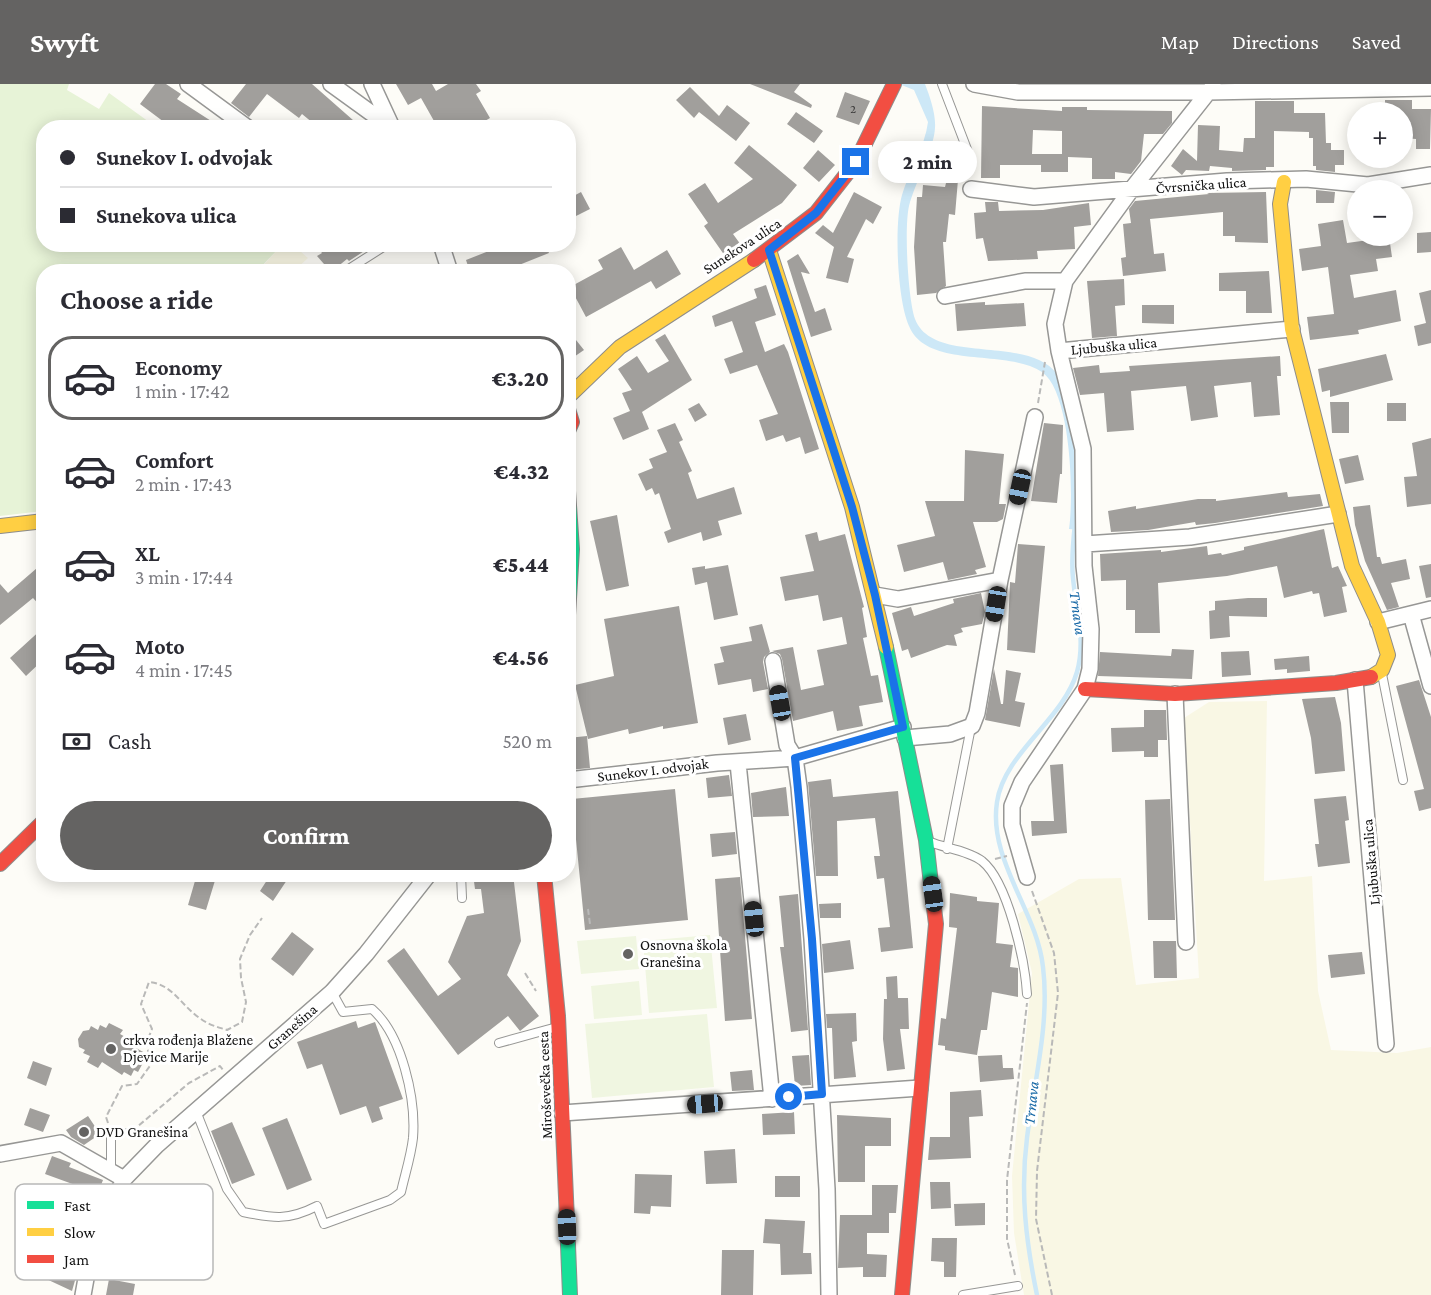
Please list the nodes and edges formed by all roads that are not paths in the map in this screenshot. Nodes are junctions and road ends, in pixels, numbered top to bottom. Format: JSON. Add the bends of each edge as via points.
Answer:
{"nodes":[{"id":1,"x":188,"y":84,"type":"edge"},
{"id":2,"x":331,"y":84,"type":"edge"},
{"id":3,"x":372,"y":84,"type":"edge"},
{"id":4,"x":942,"y":84,"type":"edge"},
{"id":5,"x":974,"y":84,"type":"edge"},
{"id":6,"x":894,"y":85,"type":"edge"},
{"id":7,"x":1212,"y":88,"type":"edge"},
{"id":8,"x":1431,"y":88,"type":"edge"},
{"id":9,"x":237,"y":120,"type":"edge"},
{"id":10,"x":382,"y":120,"type":"edge"},
{"id":11,"x":389,"y":120,"type":"edge"},
{"id":12,"x":970,"y":157,"type":"dead end"},
{"id":13,"x":1431,"y":175,"type":"edge"},
{"id":14,"x":1284,"y":182,"type":"junction"},
{"id":15,"x":971,"y":189,"type":"dead end"},
{"id":16,"x":1131,"y":190,"type":"junction"},
{"id":17,"x":769,"y":250,"type":"junction"},
{"id":18,"x":375,"y":252,"type":"edge"},
{"id":19,"x":357,"y":264,"type":"edge"},
{"id":20,"x":1065,"y":281,"type":"junction"},
{"id":21,"x":945,"y":296,"type":"dead end"},
{"id":22,"x":1292,"y":329,"type":"junction"},
{"id":23,"x":1059,"y":351,"type":"junction"},
{"id":24,"x":576,"y":389,"type":"edge"},
{"id":25,"x":1035,"y":417,"type":"road end"},
{"id":26,"x":1338,"y":514,"type":"junction"},
{"id":27,"x":36,"y":522,"type":"edge"},
{"id":28,"x":0,"y":525,"type":"edge"},
{"id":29,"x":1085,"y":543,"type":"junction"},
{"id":30,"x":1000,"y":580,"type":"junction"},
{"id":31,"x":875,"y":595,"type":"junction"},
{"id":32,"x":1431,"y":609,"type":"edge"},
{"id":33,"x":1411,"y":614,"type":"junction"},
{"id":34,"x":1378,"y":622,"type":"junction"},
{"id":35,"x":773,"y":661,"type":"dead end"},
{"id":36,"x":1382,"y":670,"type":"junction"},
{"id":37,"x":1355,"y":680,"type":"junction"},
{"id":38,"x":1431,"y":686,"type":"edge"},
{"id":39,"x":1085,"y":689,"type":"junction"},
{"id":40,"x":1175,"y":694,"type":"junction"},
{"id":41,"x":972,"y":726,"type":"junction"},
{"id":42,"x":904,"y":733,"type":"junction"},
{"id":43,"x":795,"y":758,"type":"junction"},
{"id":44,"x":738,"y":763,"type":"junction"},
{"id":45,"x":576,"y":779,"type":"edge"},
{"id":46,"x":1402,"y":780,"type":"dead end"},
{"id":47,"x":36,"y":829,"type":"edge"},
{"id":48,"x":926,"y":840,"type":"junction"},
{"id":49,"x":947,"y":849,"type":"junction"},
{"id":50,"x":0,"y":864,"type":"edge"},
{"id":51,"x":1027,"y":877,"type":"road end"},
{"id":52,"x":423,"y":882,"type":"edge"},
{"id":53,"x":461,"y":882,"type":"edge"},
{"id":54,"x":545,"y":882,"type":"edge"},
{"id":55,"x":462,"y":898,"type":"dead end"},
{"id":56,"x":1186,"y":942,"type":"dead end"},
{"id":57,"x":332,"y":992,"type":"junction"},
{"id":58,"x":1028,"y":994,"type":"road end"},
{"id":59,"x":559,"y":1027,"type":"junction"},
{"id":60,"x":499,"y":1043,"type":"dead end"},
{"id":61,"x":1386,"y":1044,"type":"dead end"},
{"id":62,"x":920,"y":1088,"type":"junction"},
{"id":63,"x":822,"y":1094,"type":"junction"},
{"id":64,"x":772,"y":1099,"type":"junction"},
{"id":65,"x":196,"y":1111,"type":"junction"},
{"id":66,"x":562,"y":1113,"type":"junction"},
{"id":67,"x":111,"y":1132,"type":"road end"},
{"id":68,"x":0,"y":1154,"type":"edge"},
{"id":69,"x":118,"y":1175,"type":"junction"},
{"id":70,"x":115,"y":1184,"type":"edge"},
{"id":71,"x":86,"y":1280,"type":"edge"},
{"id":72,"x":1017,"y":1286,"type":"road end"},
{"id":73,"x":83,"y":1295,"type":"edge"},
{"id":74,"x":570,"y":1295,"type":"edge"},
{"id":75,"x":829,"y":1295,"type":"edge"},
{"id":76,"x":902,"y":1295,"type":"edge"},
{"id":77,"x":963,"y":1295,"type":"edge"}],
"edges":[{"from":1,"to":9,"type":"street"},
{"from":2,"to":10,"type":"street"},
{"from":3,"to":11,"type":"street"},
{"from":4,"to":12,"type":"lane"},
{"from":5,"to":7,"type":"street","via":[[1018,92]]},
{"from":6,"to":17,"type":"street","name":"Sunekova ulica","via":[[867,145],[847,175],[816,213]]},
{"from":7,"to":8,"type":"street"},
{"from":7,"to":16,"type":"street"},
{"from":13,"to":14,"type":"street","name":"Čvrsnička ulica","via":[[1368,184],[1306,179]]},
{"from":14,"to":16,"type":"street","name":"Čvrsnička ulica","via":[[1227,181]]},
{"from":14,"to":22,"type":"street","via":[[1280,204]]},
{"from":15,"to":16,"type":"street","name":"Čvrsnička ulica","via":[[1034,197]]},
{"from":16,"to":20,"type":"street"},
{"from":17,"to":24,"type":"street","name":"Sunekova ulica","via":[[620,347]]},
{"from":17,"to":31,"type":"street","via":[[852,507]]},
{"from":18,"to":19,"type":"lane"},
{"from":20,"to":21,"type":"street","via":[[1025,281]]},
{"from":20,"to":23,"type":"street","via":[[1055,324]]},
{"from":22,"to":23,"type":"street","name":"Ljubuška ulica"},
{"from":22,"to":26,"type":"street"},
{"from":23,"to":29,"type":"street","name":"Ljubuška ulica","via":[[1083,449]]},
{"from":25,"to":30,"type":"street"},
{"from":26,"to":29,"type":"street","via":[[1190,537]]},
{"from":26,"to":34,"type":"street","via":[[1352,566]]},
{"from":27,"to":28,"type":"street"},
{"from":29,"to":39,"type":"street","name":"Ljubuška ulica","via":[[1091,629]]},
{"from":30,"to":31,"type":"street","via":[[898,599]]},
{"from":30,"to":41,"type":"street"},
{"from":31,"to":42,"type":"street"},
{"from":32,"to":33,"type":"street"},
{"from":33,"to":34,"type":"street"},
{"from":33,"to":38,"type":"street"},
{"from":34,"to":36,"type":"street","via":[[1388,655]]},
{"from":35,"to":43,"type":"street","via":[[787,745]]},
{"from":36,"to":37,"type":"street","via":[[1371,678]]},
{"from":36,"to":46,"type":"lane"},
{"from":37,"to":40,"type":"street"},
{"from":37,"to":61,"type":"street","name":"Ljubuška ulica"},
{"from":39,"to":40,"type":"street"},
{"from":39,"to":51,"type":"street","name":"Ljubuška ulica","via":[[1022,782],[1012,806],[1012,825]]},
{"from":40,"to":56,"type":"street"},
{"from":41,"to":42,"type":"street","name":"Sunekov I. odvojak","via":[[950,734]]},
{"from":41,"to":49,"type":"lane"},
{"from":42,"to":43,"type":"street","name":"Sunekov I. odvojak"},
{"from":42,"to":48,"type":"street"},
{"from":43,"to":44,"type":"street","name":"Sunekov I. odvojak"},
{"from":43,"to":63,"type":"street"},
{"from":44,"to":45,"type":"street","name":"Sunekov I. odvojak"},
{"from":44,"to":64,"type":"street"},
{"from":47,"to":50,"type":"street"},
{"from":48,"to":49,"type":"lane"},
{"from":48,"to":62,"type":"street","via":[[936,924]]},
{"from":49,"to":58,"type":"lane","via":[[980,859],[991,870],[1025,963]]},
{"from":52,"to":57,"type":"street","name":"Granešina"},
{"from":53,"to":55,"type":"lane"},
{"from":54,"to":59,"type":"street","name":"Miroševečka cesta"},
{"from":57,"to":65,"type":"street","name":"Granešina"},
{"from":57,"to":65,"type":"lane","via":[[343,1012],[372,1008],[380,1015],[403,1061],[413,1110],[412,1138],[401,1192],[390,1200],[324,1224],[317,1206],[276,1219],[243,1212],[227,1189]]},
{"from":59,"to":60,"type":"lane"},
{"from":59,"to":66,"type":"street","name":"Miroševečka cesta"},
{"from":62,"to":63,"type":"street"},
{"from":62,"to":76,"type":"street"},
{"from":63,"to":64,"type":"street"},
{"from":63,"to":75,"type":"street"},
{"from":64,"to":66,"type":"street"},
{"from":65,"to":69,"type":"street","name":"Granešina"},
{"from":66,"to":74,"type":"street","name":"Miroševečka cesta"},
{"from":67,"to":69,"type":"lane"},
{"from":68,"to":69,"type":"street","via":[[62,1143]]},
{"from":69,"to":70,"type":"street","name":"Granešina"},
{"from":71,"to":73,"type":"street","name":"Granešina"},
{"from":72,"to":77,"type":"lane"}]}
